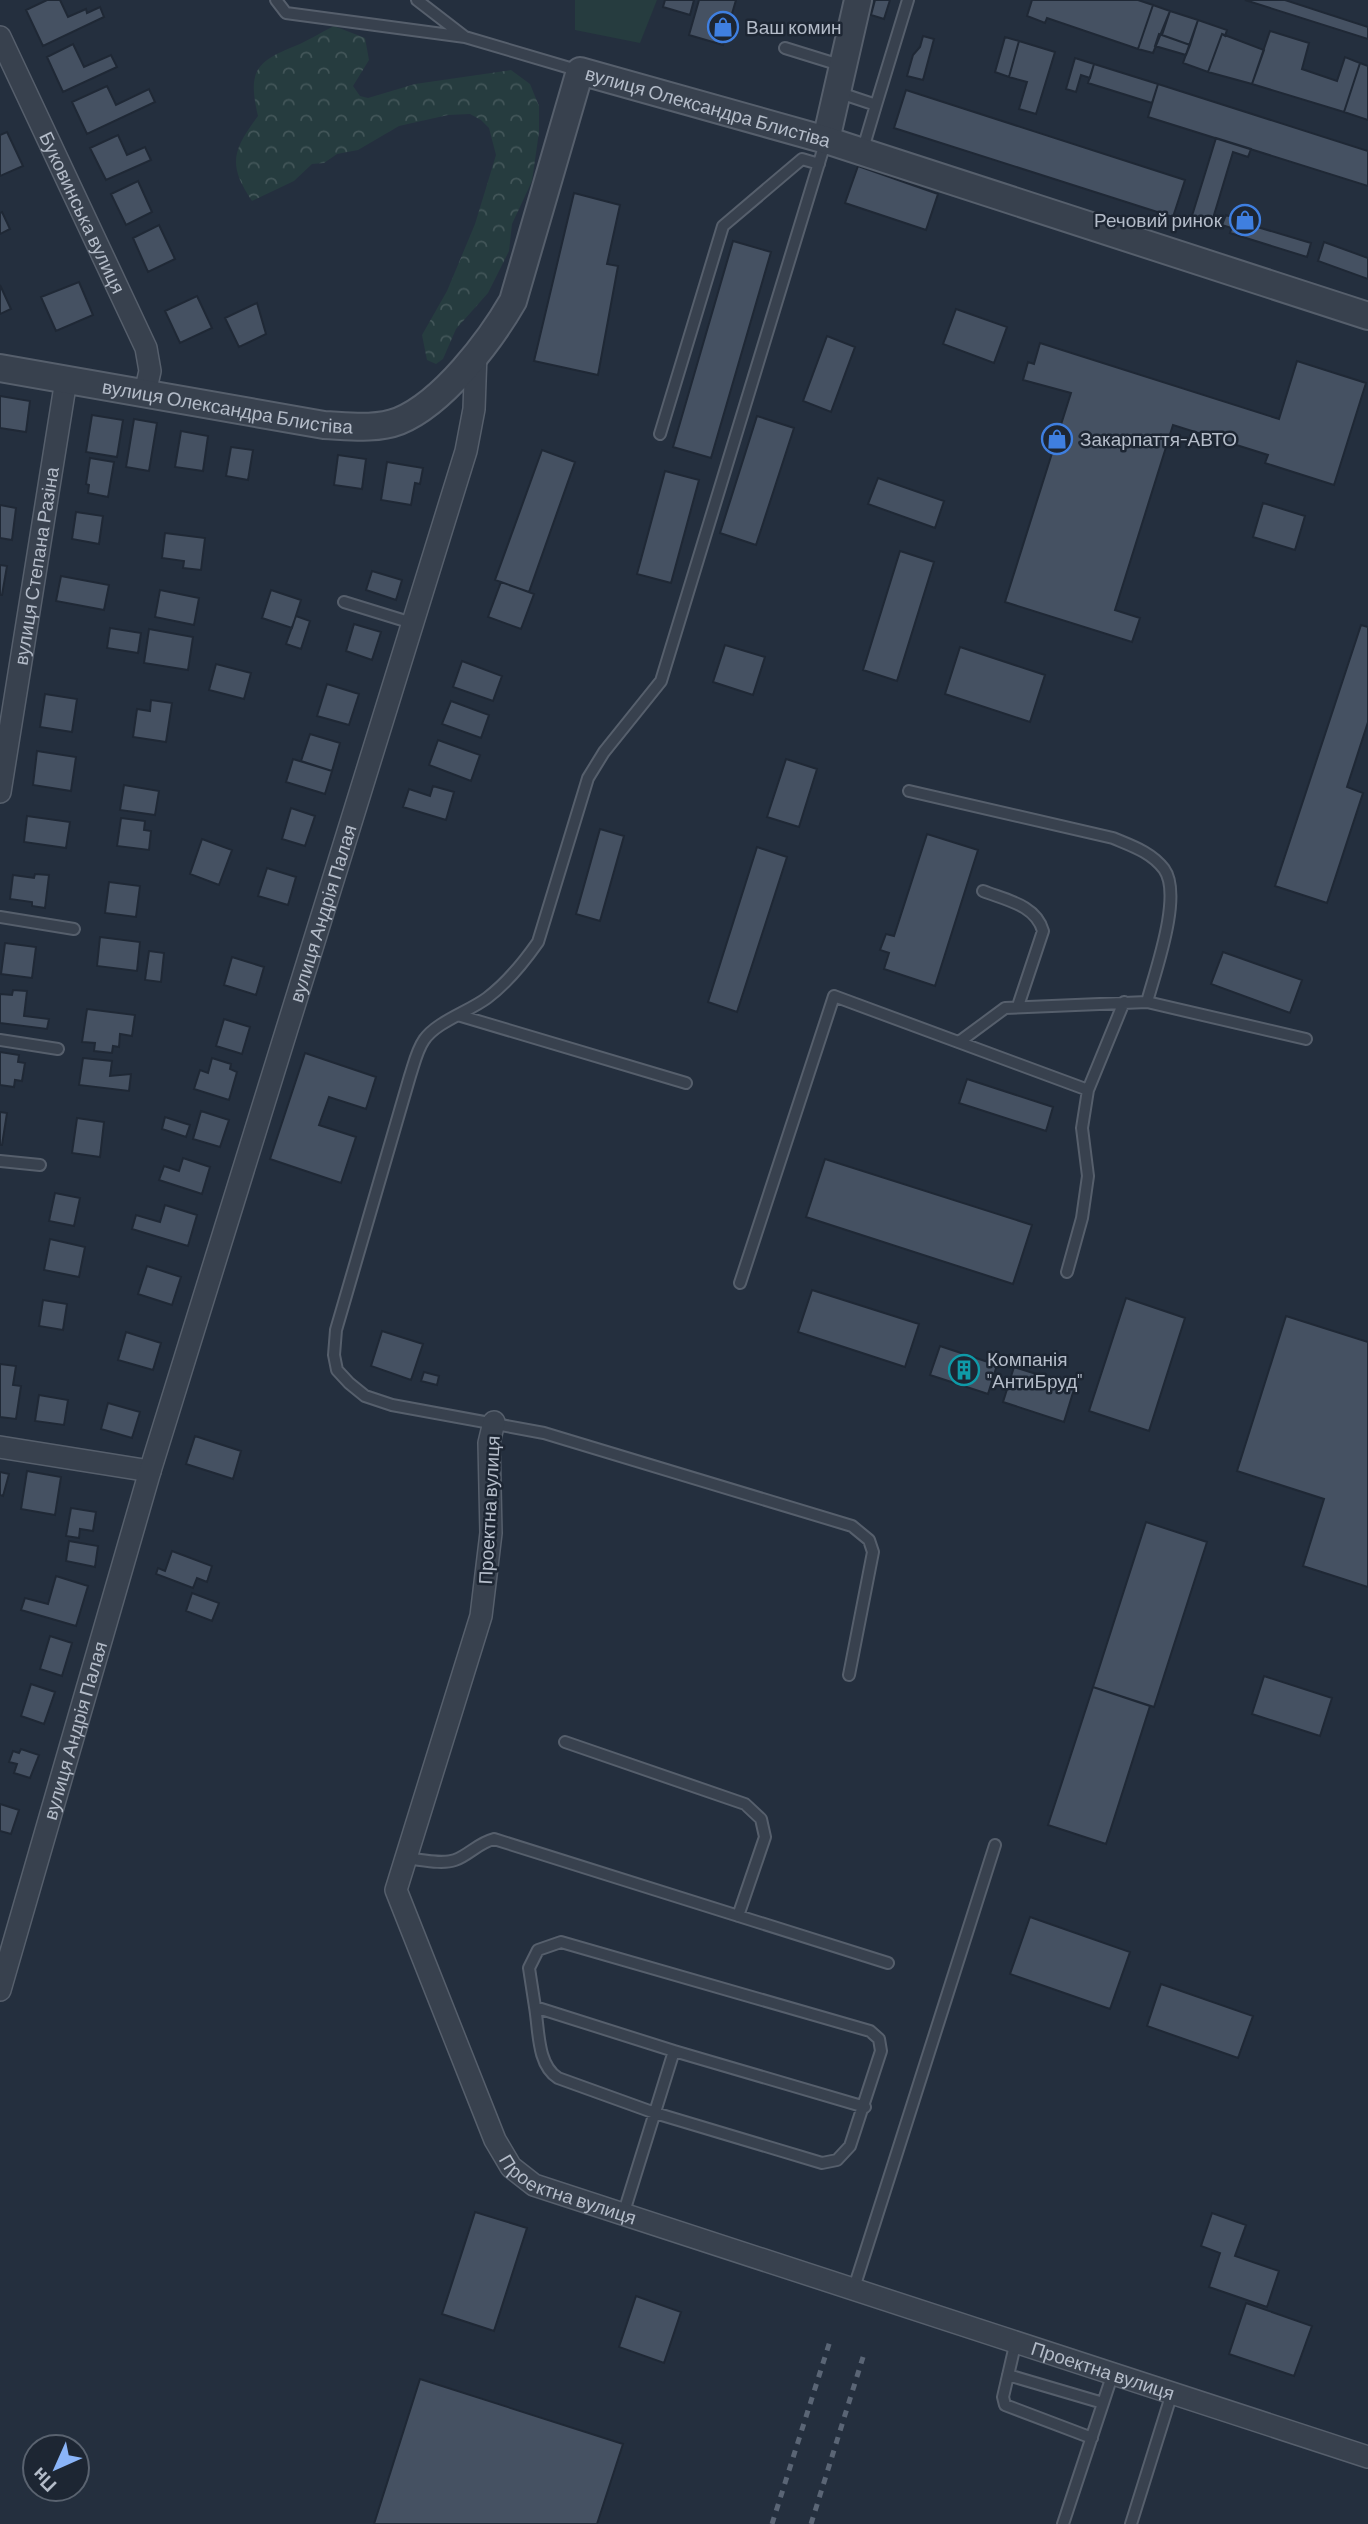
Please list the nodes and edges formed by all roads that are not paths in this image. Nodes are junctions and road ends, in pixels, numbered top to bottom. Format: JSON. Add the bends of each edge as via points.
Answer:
{"nodes":[{"id":1,"x":276,"y":0,"type":"edge"},
{"id":2,"x":417,"y":0,"type":"edge"},
{"id":3,"x":858,"y":0,"type":"edge"},
{"id":4,"x":908,"y":0,"type":"edge"},
{"id":5,"x":0,"y":37,"type":"edge"},
{"id":6,"x":465,"y":37,"type":"junction"},
{"id":7,"x":785,"y":48,"type":"dead end"},
{"id":8,"x":843,"y":66,"type":"junction"},
{"id":9,"x":580,"y":71,"type":"junction"},
{"id":10,"x":836,"y":92,"type":"junction"},
{"id":11,"x":876,"y":105,"type":"junction"},
{"id":12,"x":822,"y":152,"type":"junction"},
{"id":13,"x":862,"y":152,"type":"junction"},
{"id":14,"x":1368,"y":316,"type":"edge"},
{"id":15,"x":475,"y":353,"type":"junction"},
{"id":16,"x":0,"y":368,"type":"edge"},
{"id":17,"x":66,"y":380,"type":"junction"},
{"id":18,"x":145,"y":393,"type":"junction"},
{"id":19,"x":660,"y":435,"type":"dead end"},
{"id":20,"x":344,"y":602,"type":"dead end"},
{"id":21,"x":412,"y":623,"type":"junction"},
{"id":22,"x":0,"y":792,"type":"edge"},
{"id":23,"x":909,"y":792,"type":"dead end"},
{"id":24,"x":983,"y":891,"type":"dead end"},
{"id":25,"x":0,"y":917,"type":"edge"},
{"id":26,"x":74,"y":929,"type":"dead end"},
{"id":27,"x":1124,"y":1002,"type":"junction"},
{"id":28,"x":1147,"y":1002,"type":"junction"},
{"id":29,"x":1018,"y":1006,"type":"junction"},
{"id":30,"x":461,"y":1016,"type":"junction"},
{"id":31,"x":1306,"y":1039,"type":"dead end"},
{"id":32,"x":0,"y":1040,"type":"edge"},
{"id":33,"x":959,"y":1042,"type":"junction"},
{"id":34,"x":58,"y":1049,"type":"dead end"},
{"id":35,"x":686,"y":1083,"type":"dead end"},
{"id":36,"x":1088,"y":1090,"type":"junction"},
{"id":37,"x":0,"y":1161,"type":"edge"},
{"id":38,"x":40,"y":1166,"type":"dead end"},
{"id":39,"x":1067,"y":1272,"type":"dead end"},
{"id":40,"x":740,"y":1283,"type":"dead end"},
{"id":41,"x":494,"y":1422,"type":"junction"},
{"id":42,"x":0,"y":1447,"type":"edge"},
{"id":43,"x":150,"y":1471,"type":"junction"},
{"id":44,"x":849,"y":1675,"type":"dead end"},
{"id":45,"x":565,"y":1742,"type":"dead end"},
{"id":46,"x":995,"y":1845,"type":"dead end"},
{"id":47,"x":404,"y":1858,"type":"junction"},
{"id":48,"x":738,"y":1916,"type":"junction"},
{"id":49,"x":888,"y":1963,"type":"dead end"},
{"id":50,"x":0,"y":1990,"type":"edge"},
{"id":51,"x":535,"y":2007,"type":"junction"},
{"id":52,"x":674,"y":2051,"type":"junction"},
{"id":53,"x":864,"y":2107,"type":"junction"},
{"id":54,"x":655,"y":2113,"type":"junction"},
{"id":55,"x":623,"y":2215,"type":"junction"},
{"id":56,"x":853,"y":2291,"type":"junction"},
{"id":57,"x":1016,"y":2341,"type":"junction"},
{"id":58,"x":1113,"y":2373,"type":"junction"},
{"id":59,"x":1008,"y":2375,"type":"junction"},
{"id":60,"x":1172,"y":2393,"type":"junction"},
{"id":61,"x":1103,"y":2403,"type":"junction"},
{"id":62,"x":1092,"y":2438,"type":"junction"},
{"id":63,"x":1368,"y":2457,"type":"edge"},
{"id":64,"x":1063,"y":2524,"type":"edge"},
{"id":65,"x":1130,"y":2524,"type":"edge"}],
"edges":[{"from":1,"to":6,"type":"lane","via":[[286,13]]},
{"from":2,"to":6,"type":"lane"},
{"from":3,"to":8,"type":"street"},
{"from":4,"to":11,"type":"lane"},
{"from":5,"to":18,"type":"street","name":"Буковинська вулиця","via":[[146,348],[150,371]]},
{"from":6,"to":9,"type":"lane"},
{"from":7,"to":8,"type":"lane"},
{"from":8,"to":10,"type":"street"},
{"from":9,"to":12,"type":"street","name":"вулиця Олександра Блистіва"},
{"from":9,"to":15,"type":"street","name":"вулиця Олександра Блистіва","via":[[520,282],[501,322]]},
{"from":10,"to":11,"type":"lane"},
{"from":10,"to":12,"type":"street"},
{"from":11,"to":13,"type":"lane"},
{"from":12,"to":13,"type":"street","name":"вулиця Олександра Блистіва"},
{"from":12,"to":19,"type":"lane","via":[[802,159],[723,226]]},
{"from":12,"to":30,"type":"lane","via":[[661,681],[588,778],[538,942],[489,996]]},
{"from":13,"to":14,"type":"street","name":"вулиця Олександра Блистіва"},
{"from":15,"to":18,"type":"street","name":"вулиця Олександра Блистіва","via":[[411,414],[376,426],[324,425]]},
{"from":15,"to":21,"type":"street","name":"вулиця Андрія Палая","via":[[476,389],[466,452]]},
{"from":16,"to":17,"type":"street","name":"вулиця Олександра Блистіва"},
{"from":17,"to":18,"type":"street","name":"вулиця Олександра Блистіва"},
{"from":17,"to":22,"type":"street","name":"вулиця Степана Разіна"},
{"from":20,"to":21,"type":"lane"},
{"from":21,"to":43,"type":"street","name":"вулиця Андрія Палая"},
{"from":23,"to":28,"type":"lane","via":[[1113,838],[1145,851],[1166,871],[1172,900]]},
{"from":24,"to":29,"type":"lane","via":[[1031,910],[1044,931]]},
{"from":25,"to":26,"type":"lane"},
{"from":27,"to":28,"type":"lane"},
{"from":27,"to":29,"type":"lane"},
{"from":27,"to":36,"type":"lane"},
{"from":28,"to":31,"type":"lane"},
{"from":29,"to":33,"type":"lane","via":[[995,1013]]},
{"from":30,"to":35,"type":"lane"},
{"from":30,"to":41,"type":"lane","via":[[423,1041],[345,1293],[334,1354],[337,1370],[365,1396]]},
{"from":32,"to":34,"type":"lane"},
{"from":33,"to":36,"type":"lane"},
{"from":33,"to":40,"type":"lane","via":[[834,996]]},
{"from":36,"to":39,"type":"lane","via":[[1082,1128],[1088,1176]]},
{"from":37,"to":38,"type":"lane"},
{"from":41,"to":44,"type":"lane","via":[[544,1433],[852,1527],[869,1540],[873,1552]]},
{"from":41,"to":47,"type":"street","name":"Проектна вулиця","via":[[489,1443],[491,1533],[481,1616]]},
{"from":42,"to":43,"type":"street"},
{"from":43,"to":50,"type":"street","name":"вулиця Андрія Палая"},
{"from":45,"to":48,"type":"lane","via":[[745,1804],[761,1819],[765,1837]]},
{"from":46,"to":56,"type":"lane"},
{"from":47,"to":48,"type":"lane","via":[[448,1862],[494,1839]]},
{"from":47,"to":55,"type":"street","name":"Проектна вулиця","via":[[397,1879],[399,1900],[495,2140],[511,2167],[534,2185]]},
{"from":48,"to":49,"type":"lane"},
{"from":51,"to":52,"type":"lane"},
{"from":51,"to":53,"type":"lane","via":[[529,1968],[538,1950],[561,1942],[870,2031],[879,2039],[881,2051]]},
{"from":51,"to":54,"type":"lane","via":[[549,2073]]},
{"from":52,"to":53,"type":"lane"},
{"from":52,"to":54,"type":"lane"},
{"from":53,"to":54,"type":"lane","via":[[850,2146],[837,2160],[822,2163]]},
{"from":54,"to":55,"type":"lane"},
{"from":55,"to":56,"type":"street","name":"Проектна вулиця"},
{"from":56,"to":57,"type":"street","name":"Проектна вулиця"},
{"from":57,"to":58,"type":"street","name":"Проектна вулиця"},
{"from":57,"to":59,"type":"lane"},
{"from":58,"to":60,"type":"street","name":"Проектна вулиця"},
{"from":58,"to":61,"type":"lane"},
{"from":59,"to":61,"type":"lane"},
{"from":59,"to":62,"type":"lane","via":[[1003,2397],[1011,2409]]},
{"from":60,"to":63,"type":"street","name":"Проектна вулиця"},
{"from":60,"to":65,"type":"lane"},
{"from":61,"to":62,"type":"lane"},
{"from":62,"to":64,"type":"lane"}]}
